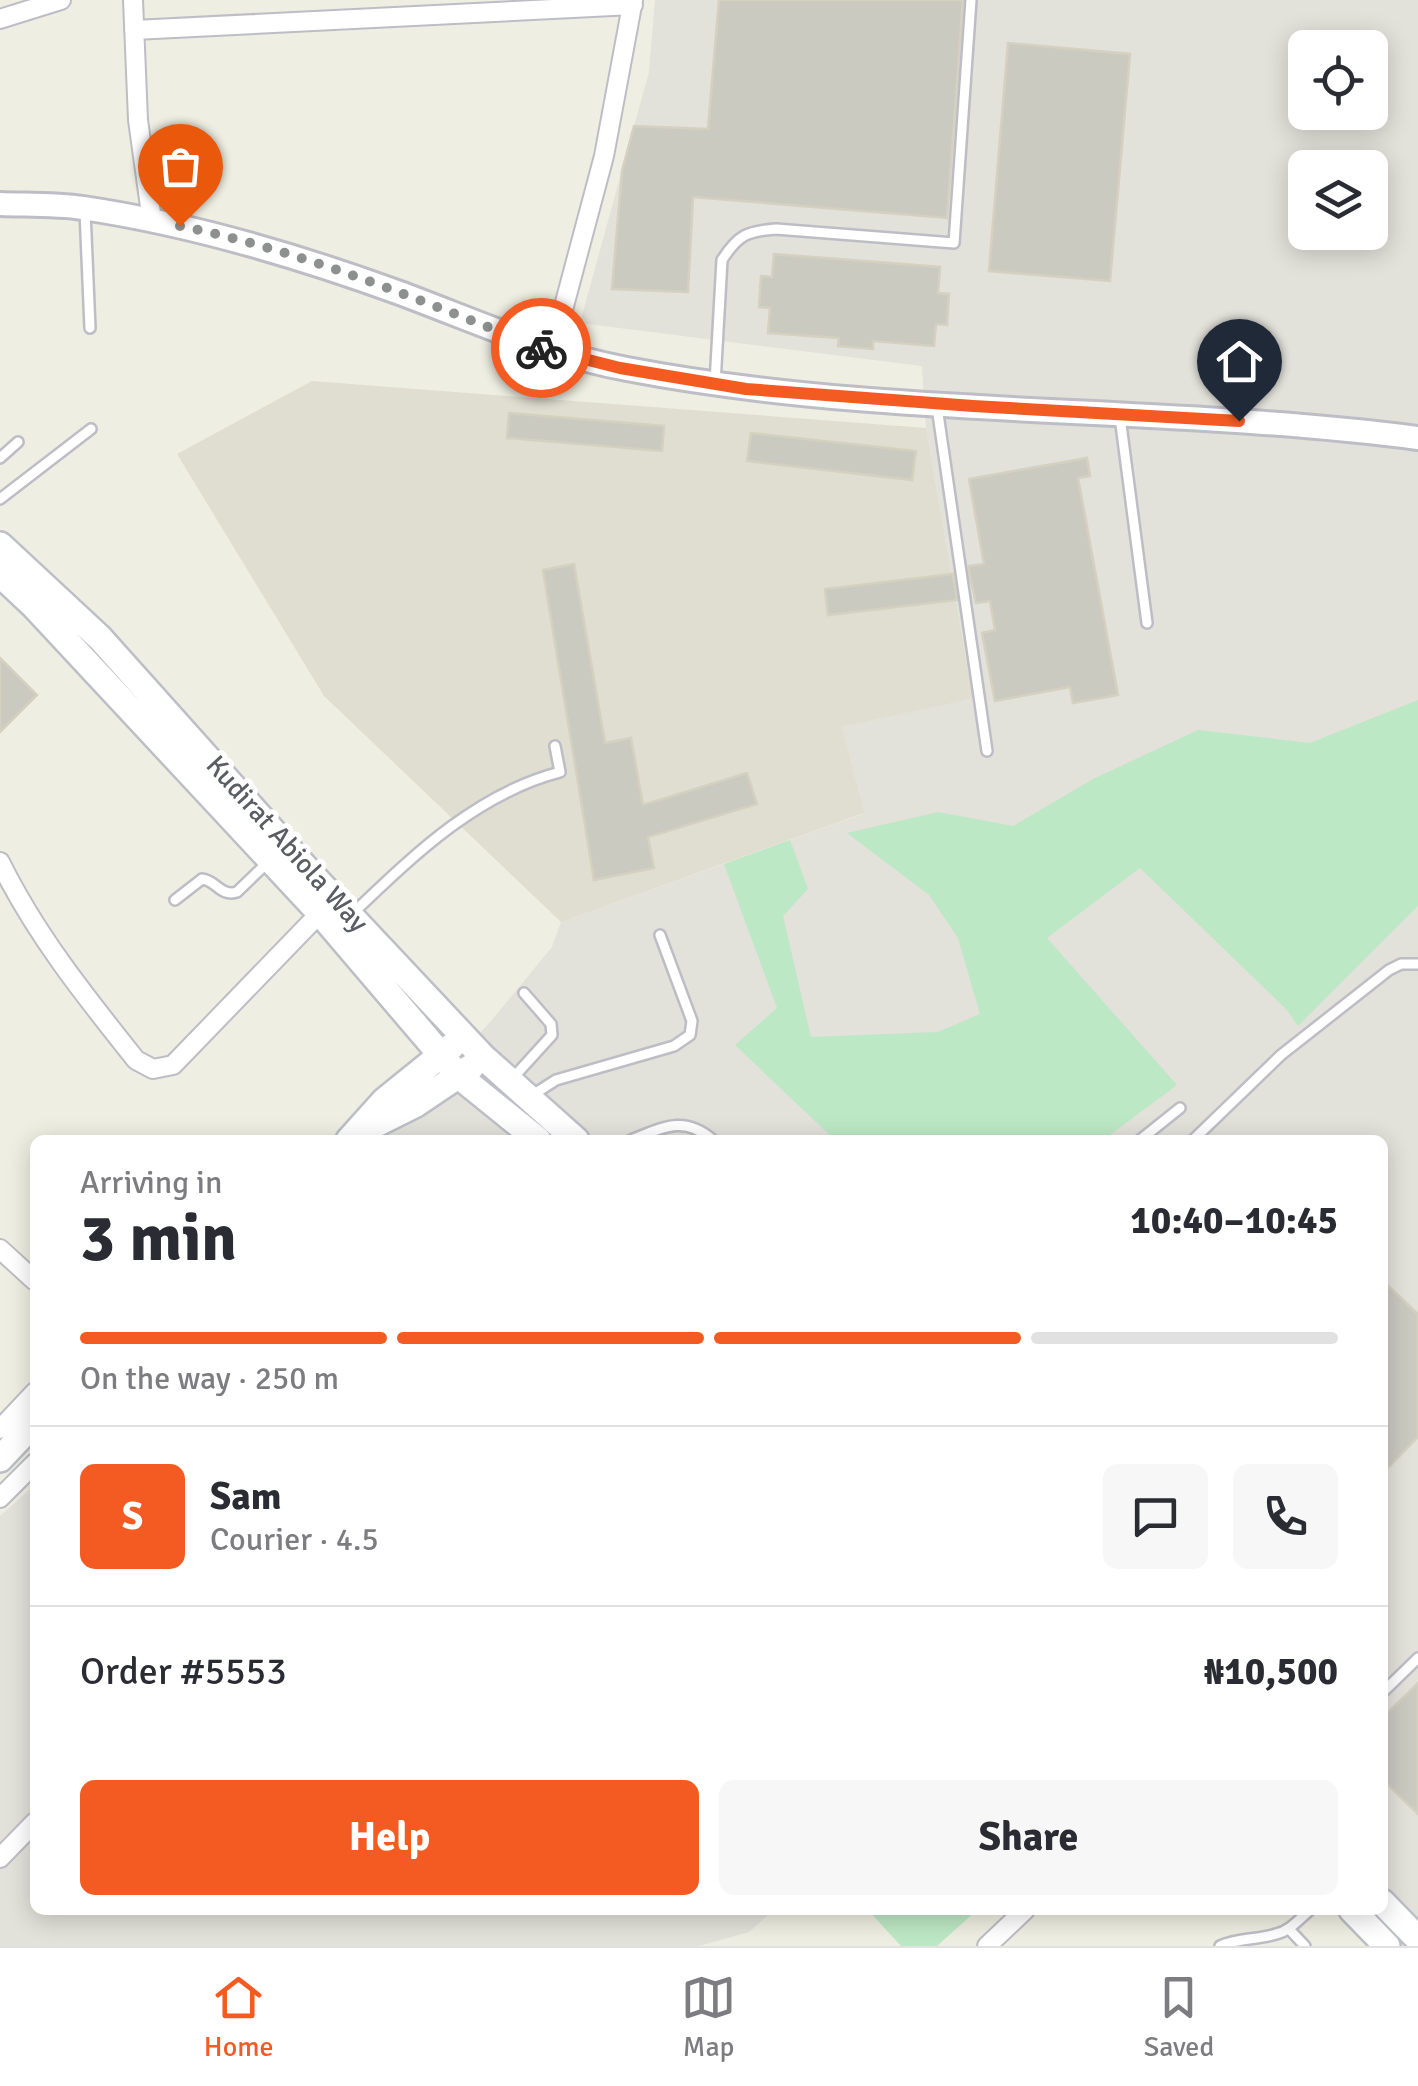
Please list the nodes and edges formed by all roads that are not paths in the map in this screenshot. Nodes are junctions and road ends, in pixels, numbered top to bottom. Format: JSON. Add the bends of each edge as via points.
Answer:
{"nodes":[{"id":1,"x":61,"y":0,"type":"edge"},
{"id":2,"x":133,"y":0,"type":"edge"},
{"id":3,"x":971,"y":0,"type":"edge"},
{"id":4,"x":633,"y":2,"type":"edge"},
{"id":5,"x":0,"y":20,"type":"edge"},
{"id":6,"x":134,"y":30,"type":"junction"},
{"id":7,"x":0,"y":204,"type":"edge"},
{"id":8,"x":85,"y":208,"type":"junction"},
{"id":9,"x":152,"y":221,"type":"junction"},
{"id":10,"x":90,"y":328,"type":"dead end"},
{"id":11,"x":552,"y":352,"type":"junction"},
{"id":12,"x":715,"y":386,"type":"junction"},
{"id":13,"x":937,"y":404,"type":"junction"},
{"id":14,"x":1120,"y":415,"type":"junction"},
{"id":15,"x":91,"y":428,"type":"dead end"},
{"id":16,"x":1418,"y":438,"type":"edge"},
{"id":17,"x":18,"y":442,"type":"dead end"},
{"id":18,"x":0,"y":458,"type":"edge"},
{"id":19,"x":0,"y":499,"type":"edge"},
{"id":20,"x":0,"y":545,"type":"edge"},
{"id":21,"x":0,"y":574,"type":"edge"},
{"id":22,"x":1147,"y":624,"type":"dead end"},
{"id":23,"x":555,"y":746,"type":"dead end"},
{"id":24,"x":987,"y":751,"type":"dead end"},
{"id":25,"x":0,"y":862,"type":"edge"},
{"id":26,"x":269,"y":862,"type":"junction"},
{"id":27,"x":175,"y":900,"type":"dead end"},
{"id":28,"x":320,"y":913,"type":"junction"},
{"id":29,"x":350,"y":916,"type":"junction"},
{"id":30,"x":660,"y":934,"type":"dead end"},
{"id":31,"x":1418,"y":964,"type":"edge"},
{"id":32,"x":524,"y":993,"type":"dead end"},
{"id":33,"x":464,"y":1037,"type":"junction"},
{"id":34,"x":440,"y":1054,"type":"junction"},
{"id":35,"x":483,"y":1057,"type":"junction"},
{"id":36,"x":459,"y":1076,"type":"junction"},
{"id":37,"x":520,"y":1089,"type":"junction"},
{"id":38,"x":1180,"y":1108,"type":"dead end"},
{"id":39,"x":355,"y":1135,"type":"edge"},
{"id":40,"x":356,"y":1135,"type":"edge"},
{"id":41,"x":530,"y":1135,"type":"edge"},
{"id":42,"x":571,"y":1135,"type":"edge"},
{"id":43,"x":647,"y":1135,"type":"edge"},
{"id":44,"x":707,"y":1135,"type":"edge"},
{"id":45,"x":1146,"y":1135,"type":"edge"},
{"id":46,"x":1198,"y":1135,"type":"edge"},
{"id":47,"x":0,"y":1249,"type":"edge"},
{"id":48,"x":30,"y":1276,"type":"edge"},
{"id":49,"x":30,"y":1397,"type":"edge"},
{"id":50,"x":30,"y":1427,"type":"edge"},
{"id":51,"x":0,"y":1430,"type":"edge"},
{"id":52,"x":0,"y":1459,"type":"edge"},
{"id":53,"x":30,"y":1467,"type":"edge"},
{"id":54,"x":0,"y":1498,"type":"edge"},
{"id":55,"x":1418,"y":1658,"type":"edge"},
{"id":56,"x":1388,"y":1687,"type":"edge"},
{"id":57,"x":30,"y":1827,"type":"edge"},
{"id":58,"x":0,"y":1858,"type":"edge"},
{"id":59,"x":1388,"y":1908,"type":"edge"},
{"id":60,"x":1020,"y":1915,"type":"edge"},
{"id":61,"x":1304,"y":1915,"type":"edge"},
{"id":62,"x":1357,"y":1915,"type":"edge"},
{"id":63,"x":1289,"y":1929,"type":"junction"},
{"id":64,"x":1418,"y":1939,"type":"edge"},
{"id":65,"x":988,"y":1946,"type":"edge"},
{"id":66,"x":1220,"y":1946,"type":"edge"},
{"id":67,"x":1305,"y":1946,"type":"edge"},
{"id":68,"x":1387,"y":1946,"type":"edge"}],
"edges":[{"from":1,"to":5,"type":"street"},
{"from":2,"to":6,"type":"street"},
{"from":3,"to":12,"type":"lane","via":[[954,243],[751,231],[722,260]]},
{"from":4,"to":6,"type":"street"},
{"from":4,"to":11,"type":"street","via":[[604,156]]},
{"from":6,"to":9,"type":"street"},
{"from":7,"to":8,"type":"street"},
{"from":8,"to":9,"type":"street"},
{"from":8,"to":10,"type":"lane"},
{"from":9,"to":11,"type":"street","via":[[271,250]]},
{"from":11,"to":12,"type":"street"},
{"from":12,"to":13,"type":"street"},
{"from":13,"to":14,"type":"street"},
{"from":13,"to":24,"type":"lane"},
{"from":14,"to":16,"type":"street","via":[[1318,425]]},
{"from":14,"to":22,"type":"lane"},
{"from":15,"to":19,"type":"lane"},
{"from":17,"to":18,"type":"lane"},
{"from":20,"to":29,"type":"main road","name":"Kudirat Abiola Way","via":[[100,638]]},
{"from":21,"to":26,"type":"main road","name":"Kudirat Abiola Way"},
{"from":23,"to":29,"type":"lane","via":[[560,772],[457,821]]},
{"from":25,"to":28,"type":"street","via":[[56,958],[136,1060],[154,1068],[173,1065]]},
{"from":26,"to":27,"type":"lane","via":[[237,892],[225,893],[202,879]]},
{"from":26,"to":28,"type":"main road","name":"Kudirat Abiola Way"},
{"from":28,"to":34,"type":"main road","name":"Kudirat Abiola Way"},
{"from":29,"to":33,"type":"main road","name":"Kudirat Abiola Way"},
{"from":30,"to":37,"type":"lane","via":[[692,1020],[690,1035],[674,1046]]},
{"from":31,"to":46,"type":"lane","via":[[1401,964],[1376,980],[1281,1055]]},
{"from":32,"to":37,"type":"lane","via":[[551,1024],[552,1036]]},
{"from":33,"to":34,"type":"main road"},
{"from":33,"to":35,"type":"main road","name":"Kudirat Abiola Way"},
{"from":34,"to":36,"type":"main road","name":"Kudirat Abiola Way"},
{"from":34,"to":39,"type":"main road"},
{"from":35,"to":36,"type":"main road"},
{"from":35,"to":37,"type":"main road","name":"Kudirat Abiola Way"},
{"from":36,"to":40,"type":"main road"},
{"from":36,"to":41,"type":"main road","name":"Kudirat Abiola Way"},
{"from":37,"to":42,"type":"main road","name":"Kudirat Abiola Way"},
{"from":38,"to":45,"type":"lane"},
{"from":43,"to":44,"type":"lane","via":[[678,1125]]},
{"from":47,"to":48,"type":"street"},
{"from":49,"to":51,"type":"street"},
{"from":50,"to":52,"type":"main road"},
{"from":53,"to":54,"type":"street"},
{"from":55,"to":56,"type":"lane"},
{"from":57,"to":58,"type":"street"},
{"from":59,"to":64,"type":"main road"},
{"from":60,"to":65,"type":"street"},
{"from":61,"to":63,"type":"lane"},
{"from":62,"to":68,"type":"main road"},
{"from":63,"to":66,"type":"lane"},
{"from":63,"to":67,"type":"lane"}]}
